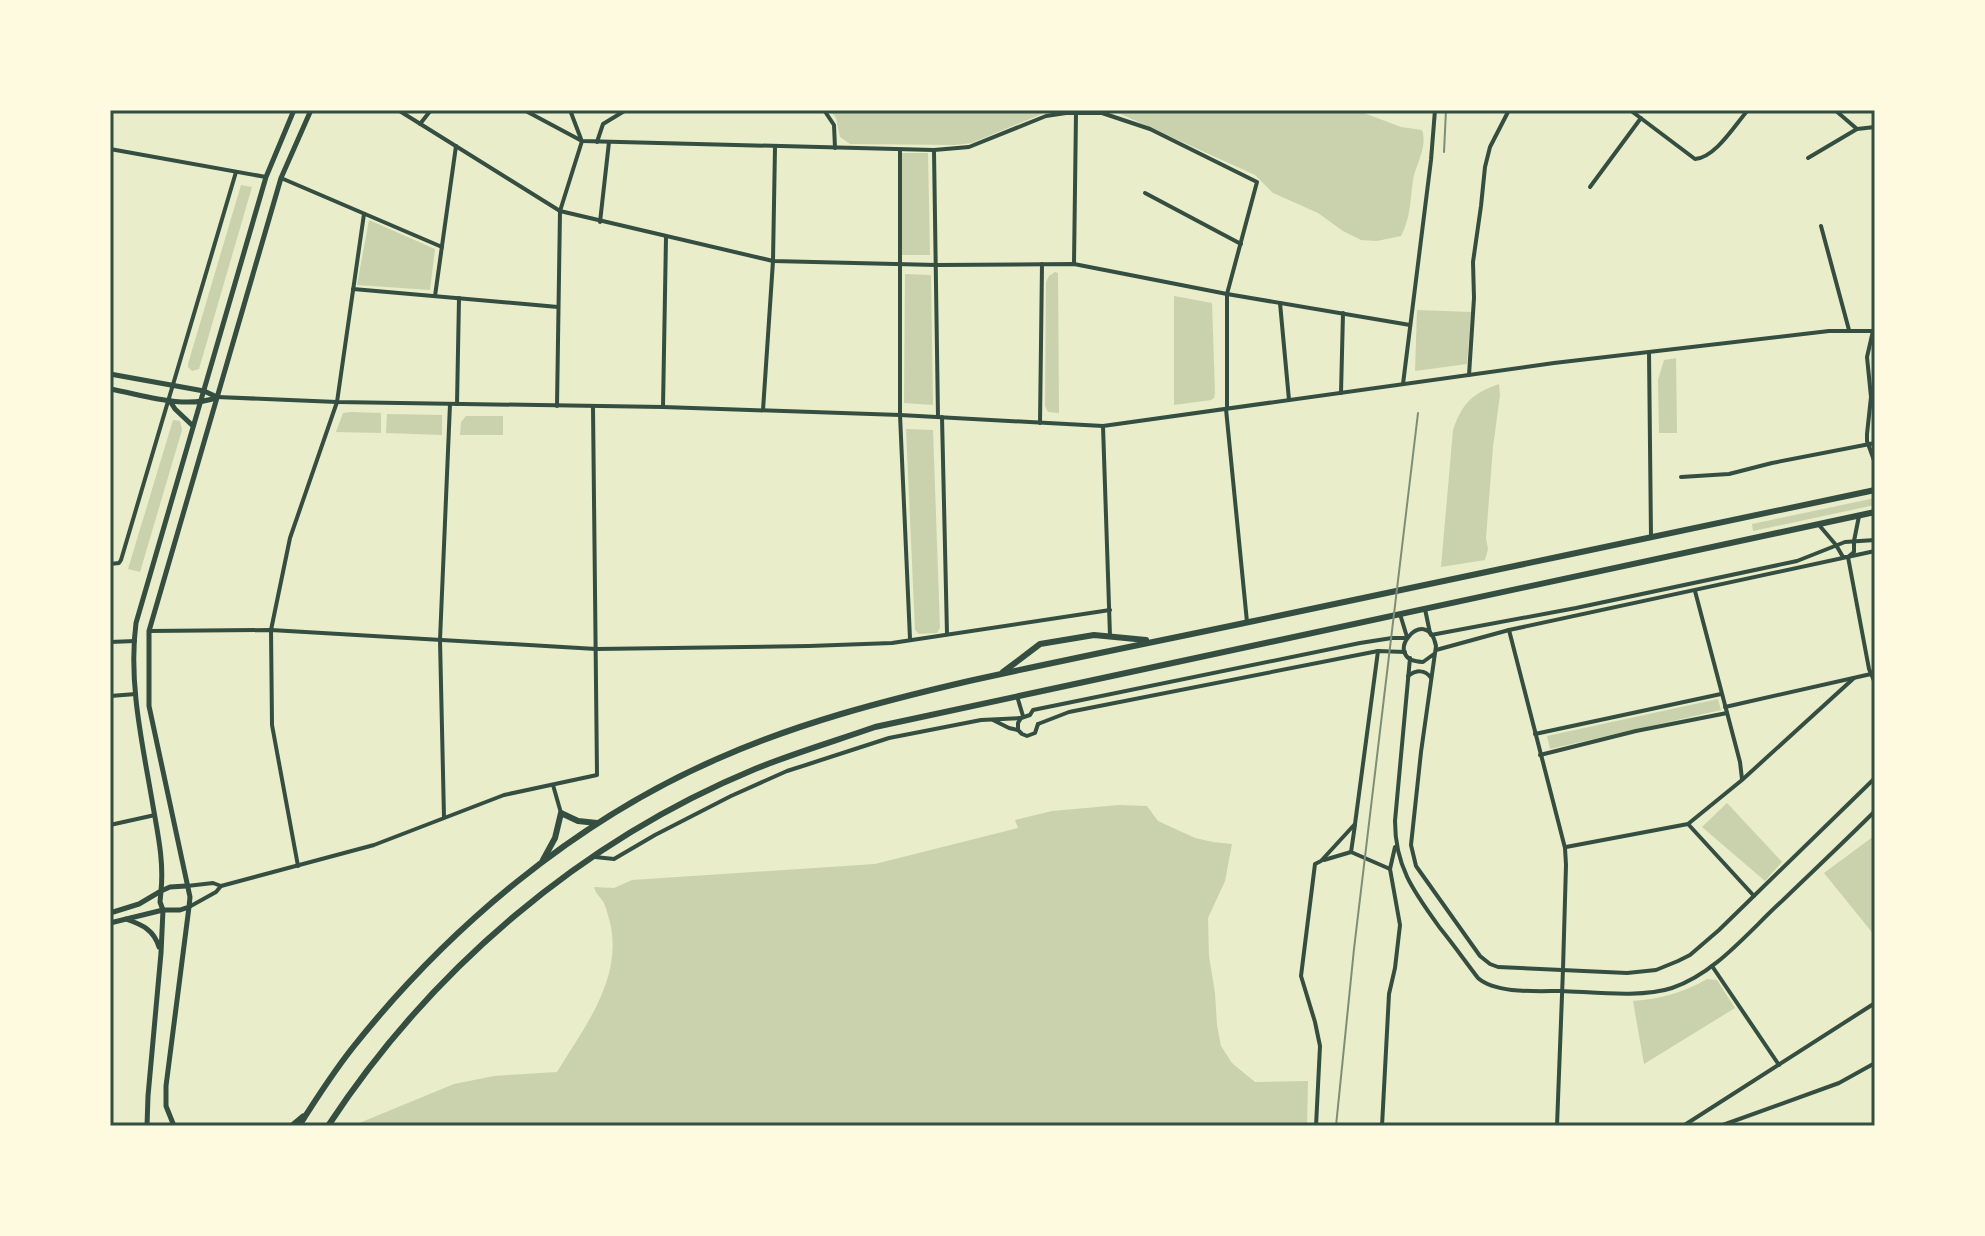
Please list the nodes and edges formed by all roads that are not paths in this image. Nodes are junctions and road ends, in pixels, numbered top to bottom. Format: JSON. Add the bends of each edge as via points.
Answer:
{"nodes":[{"id":1,"x":294,"y":110,"type":"edge"},
{"id":2,"x":311,"y":110,"type":"edge"},
{"id":3,"x":398,"y":110,"type":"edge"},
{"id":4,"x":431,"y":110,"type":"edge"},
{"id":5,"x":524,"y":110,"type":"edge"},
{"id":6,"x":570,"y":110,"type":"edge"},
{"id":7,"x":626,"y":110,"type":"edge"},
{"id":8,"x":824,"y":110,"type":"edge"},
{"id":9,"x":1435,"y":110,"type":"edge"},
{"id":10,"x":1509,"y":110,"type":"edge"},
{"id":11,"x":1630,"y":110,"type":"edge"},
{"id":12,"x":1748,"y":110,"type":"edge"},
{"id":13,"x":1835,"y":110,"type":"edge"},
{"id":14,"x":1076,"y":113,"type":"junction"},
{"id":15,"x":1641,"y":118,"type":"junction"},
{"id":16,"x":420,"y":124,"type":"junction"},
{"id":17,"x":1875,"y":127,"type":"edge"},
{"id":18,"x":1857,"y":129,"type":"junction"},
{"id":19,"x":582,"y":141,"type":"junction"},
{"id":20,"x":597,"y":142,"type":"junction"},
{"id":21,"x":609,"y":142,"type":"junction"},
{"id":22,"x":456,"y":146,"type":"junction"},
{"id":23,"x":775,"y":147,"type":"junction"},
{"id":24,"x":835,"y":148,"type":"junction"},
{"id":25,"x":110,"y":149,"type":"edge"},
{"id":26,"x":900,"y":149,"type":"junction"},
{"id":27,"x":934,"y":150,"type":"junction"},
{"id":28,"x":1808,"y":158,"type":"dead end"},
{"id":29,"x":236,"y":172,"type":"junction"},
{"id":30,"x":266,"y":177,"type":"junction"},
{"id":31,"x":281,"y":178,"type":"junction"},
{"id":32,"x":1590,"y":187,"type":"dead end"},
{"id":33,"x":1145,"y":193,"type":"dead end"},
{"id":34,"x":560,"y":211,"type":"junction"},
{"id":35,"x":364,"y":214,"type":"junction"},
{"id":36,"x":600,"y":222,"type":"junction"},
{"id":37,"x":1821,"y":226,"type":"dead end"},
{"id":38,"x":666,"y":237,"type":"junction"},
{"id":39,"x":1241,"y":244,"type":"junction"},
{"id":40,"x":442,"y":247,"type":"junction"},
{"id":41,"x":773,"y":261,"type":"junction"},
{"id":42,"x":900,"y":264,"type":"junction"},
{"id":43,"x":1042,"y":264,"type":"junction"},
{"id":44,"x":1074,"y":264,"type":"junction"},
{"id":45,"x":936,"y":265,"type":"junction"},
{"id":46,"x":353,"y":289,"type":"junction"},
{"id":47,"x":1227,"y":294,"type":"junction"},
{"id":48,"x":435,"y":296,"type":"junction"},
{"id":49,"x":459,"y":298,"type":"junction"},
{"id":50,"x":1280,"y":303,"type":"junction"},
{"id":51,"x":558,"y":307,"type":"junction"},
{"id":52,"x":1343,"y":313,"type":"junction"},
{"id":53,"x":1410,"y":325,"type":"junction"},
{"id":54,"x":1849,"y":330,"type":"junction"},
{"id":55,"x":1874,"y":331,"type":"edge"},
{"id":56,"x":1649,"y":352,"type":"junction"},
{"id":57,"x":110,"y":374,"type":"edge"},
{"id":58,"x":1469,"y":375,"type":"junction"},
{"id":59,"x":1403,"y":384,"type":"junction"},
{"id":60,"x":174,"y":385,"type":"junction"},
{"id":61,"x":110,"y":389,"type":"edge"},
{"id":62,"x":204,"y":391,"type":"junction"},
{"id":63,"x":1341,"y":393,"type":"junction"},
{"id":64,"x":217,"y":397,"type":"junction"},
{"id":65,"x":169,"y":400,"type":"junction"},
{"id":66,"x":1289,"y":400,"type":"junction"},
{"id":67,"x":337,"y":402,"type":"junction"},
{"id":68,"x":200,"y":403,"type":"junction"},
{"id":69,"x":450,"y":404,"type":"junction"},
{"id":70,"x":457,"y":404,"type":"junction"},
{"id":71,"x":557,"y":406,"type":"junction"},
{"id":72,"x":593,"y":407,"type":"junction"},
{"id":73,"x":663,"y":407,"type":"junction"},
{"id":74,"x":1226,"y":409,"type":"junction"},
{"id":75,"x":763,"y":410,"type":"junction"},
{"id":76,"x":900,"y":415,"type":"junction"},
{"id":77,"x":940,"y":417,"type":"junction"},
{"id":78,"x":1040,"y":423,"type":"junction"},
{"id":79,"x":193,"y":426,"type":"junction"},
{"id":80,"x":1103,"y":426,"type":"junction"},
{"id":81,"x":1875,"y":443,"type":"edge"},
{"id":82,"x":1868,"y":445,"type":"junction"},
{"id":83,"x":1875,"y":463,"type":"edge"},
{"id":84,"x":1681,"y":477,"type":"dead end"},
{"id":85,"x":1875,"y":490,"type":"edge"},
{"id":86,"x":1875,"y":512,"type":"edge"},
{"id":87,"x":1859,"y":515,"type":"junction"},
{"id":88,"x":1819,"y":524,"type":"junction"},
{"id":89,"x":1651,"y":537,"type":"junction"},
{"id":90,"x":1875,"y":540,"type":"edge"},
{"id":91,"x":1854,"y":541,"type":"junction"},
{"id":92,"x":1836,"y":545,"type":"junction"},
{"id":93,"x":1875,"y":551,"type":"edge"},
{"id":94,"x":1848,"y":557,"type":"junction"},
{"id":95,"x":110,"y":564,"type":"edge"},
{"id":96,"x":1695,"y":591,"type":"junction"},
{"id":97,"x":1425,"y":609,"type":"junction"},
{"id":98,"x":1110,"y":610,"type":"junction"},
{"id":99,"x":1400,"y":614,"type":"junction"},
{"id":100,"x":1247,"y":622,"type":"junction"},
{"id":101,"x":271,"y":630,"type":"junction"},
{"id":102,"x":1509,"y":630,"type":"junction"},
{"id":103,"x":149,"y":631,"type":"junction"},
{"id":104,"x":947,"y":634,"type":"junction"},
{"id":105,"x":1430,"y":634,"type":"junction"},
{"id":106,"x":1110,"y":637,"type":"junction"},
{"id":107,"x":1407,"y":637,"type":"junction"},
{"id":108,"x":910,"y":639,"type":"junction"},
{"id":109,"x":440,"y":640,"type":"junction"},
{"id":110,"x":135,"y":641,"type":"junction"},
{"id":111,"x":1153,"y":641,"type":"junction"},
{"id":112,"x":110,"y":642,"type":"edge"},
{"id":113,"x":596,"y":649,"type":"junction"},
{"id":114,"x":1378,"y":651,"type":"junction"},
{"id":115,"x":1405,"y":652,"type":"junction"},
{"id":116,"x":1435,"y":652,"type":"junction"},
{"id":117,"x":1410,"y":658,"type":"junction"},
{"id":118,"x":1001,"y":674,"type":"junction"},
{"id":119,"x":1871,"y":674,"type":"junction"},
{"id":120,"x":1408,"y":676,"type":"junction"},
{"id":121,"x":1854,"y":678,"type":"junction"},
{"id":122,"x":1432,"y":680,"type":"junction"},
{"id":123,"x":1875,"y":683,"type":"edge"},
{"id":124,"x":136,"y":694,"type":"junction"},
{"id":125,"x":1721,"y":694,"type":"junction"},
{"id":126,"x":110,"y":696,"type":"edge"},
{"id":127,"x":1017,"y":696,"type":"junction"},
{"id":128,"x":1726,"y":710,"type":"junction"},
{"id":129,"x":1030,"y":715,"type":"junction"},
{"id":130,"x":1022,"y":717,"type":"junction"},
{"id":131,"x":991,"y":719,"type":"junction"},
{"id":132,"x":1038,"y":724,"type":"junction"},
{"id":133,"x":1018,"y":730,"type":"junction"},
{"id":134,"x":1535,"y":734,"type":"junction"},
{"id":135,"x":1540,"y":755,"type":"junction"},
{"id":136,"x":781,"y":759,"type":"junction"},
{"id":137,"x":787,"y":771,"type":"junction"},
{"id":138,"x":1875,"y":778,"type":"edge"},
{"id":139,"x":1742,"y":780,"type":"junction"},
{"id":140,"x":552,"y":784,"type":"junction"},
{"id":141,"x":1875,"y":811,"type":"edge"},
{"id":142,"x":561,"y":813,"type":"junction"},
{"id":143,"x":155,"y":815,"type":"junction"},
{"id":144,"x":444,"y":817,"type":"junction"},
{"id":145,"x":1869,"y":817,"type":"junction"},
{"id":146,"x":1875,"y":822,"type":"edge"},
{"id":147,"x":597,"y":823,"type":"junction"},
{"id":148,"x":1355,"y":824,"type":"junction"},
{"id":149,"x":1688,"y":824,"type":"junction"},
{"id":150,"x":110,"y":825,"type":"edge"},
{"id":151,"x":1396,"y":844,"type":"junction"},
{"id":152,"x":1565,"y":848,"type":"junction"},
{"id":153,"x":1351,"y":852,"type":"junction"},
{"id":154,"x":595,"y":857,"type":"junction"},
{"id":155,"x":1321,"y":861,"type":"junction"},
{"id":156,"x":541,"y":863,"type":"junction"},
{"id":157,"x":298,"y":866,"type":"junction"},
{"id":158,"x":1390,"y":869,"type":"junction"},
{"id":159,"x":186,"y":886,"type":"junction"},
{"id":160,"x":221,"y":886,"type":"junction"},
{"id":161,"x":161,"y":891,"type":"junction"},
{"id":162,"x":1755,"y":896,"type":"junction"},
{"id":163,"x":189,"y":907,"type":"junction"},
{"id":164,"x":163,"y":910,"type":"junction"},
{"id":165,"x":110,"y":913,"type":"edge"},
{"id":166,"x":125,"y":919,"type":"junction"},
{"id":167,"x":110,"y":923,"type":"edge"},
{"id":168,"x":161,"y":953,"type":"junction"},
{"id":169,"x":1712,"y":966,"type":"junction"},
{"id":170,"x":1563,"y":969,"type":"junction"},
{"id":171,"x":1563,"y":991,"type":"junction"},
{"id":172,"x":1875,"y":1003,"type":"edge"},
{"id":173,"x":1875,"y":1063,"type":"edge"},
{"id":174,"x":1779,"y":1065,"type":"junction"},
{"id":175,"x":307,"y":1113,"type":"junction"},
{"id":176,"x":147,"y":1126,"type":"edge"},
{"id":177,"x":174,"y":1126,"type":"edge"},
{"id":178,"x":291,"y":1126,"type":"edge"},
{"id":179,"x":299,"y":1126,"type":"edge"},
{"id":180,"x":328,"y":1126,"type":"edge"},
{"id":181,"x":1316,"y":1126,"type":"edge"},
{"id":182,"x":1382,"y":1126,"type":"edge"},
{"id":183,"x":1557,"y":1126,"type":"edge"},
{"id":184,"x":1683,"y":1126,"type":"edge"},
{"id":185,"x":1720,"y":1126,"type":"edge"}],
"edges":[{"from":1,"to":30,"type":"main road"},
{"from":2,"to":31,"type":"main road"},
{"from":3,"to":16,"type":"street"},
{"from":4,"to":16,"type":"street"},
{"from":5,"to":19,"type":"street"},
{"from":6,"to":19,"type":"street"},
{"from":7,"to":20,"type":"street","via":[[603,124]]},
{"from":8,"to":24,"type":"street","via":[[834,125]]},
{"from":9,"to":53,"type":"street"},
{"from":10,"to":58,"type":"street","via":[[1485,167],[1473,255]]},
{"from":11,"to":15,"type":"street"},
{"from":12,"to":15,"type":"street","via":[[1713,151],[1699,159]]},
{"from":13,"to":18,"type":"street"},
{"from":14,"to":27,"type":"street","via":[[1046,116],[969,147]]},
{"from":14,"to":39,"type":"street","via":[[1107,114],[1150,129],[1257,182]]},
{"from":14,"to":44,"type":"street"},
{"from":15,"to":32,"type":"street"},
{"from":16,"to":22,"type":"street"},
{"from":17,"to":18,"type":"street"},
{"from":18,"to":28,"type":"street"},
{"from":19,"to":20,"type":"street"},
{"from":19,"to":34,"type":"street"},
{"from":20,"to":21,"type":"street"},
{"from":21,"to":23,"type":"street"},
{"from":21,"to":36,"type":"street"},
{"from":22,"to":34,"type":"street"},
{"from":22,"to":40,"type":"street"},
{"from":23,"to":24,"type":"street"},
{"from":23,"to":41,"type":"street"},
{"from":24,"to":26,"type":"street"},
{"from":25,"to":29,"type":"street"},
{"from":26,"to":27,"type":"street"},
{"from":26,"to":42,"type":"street"},
{"from":27,"to":45,"type":"street"},
{"from":29,"to":30,"type":"street"},
{"from":29,"to":60,"type":"street"},
{"from":30,"to":62,"type":"main road"},
{"from":31,"to":35,"type":"street"},
{"from":31,"to":64,"type":"main road"},
{"from":33,"to":39,"type":"street"},
{"from":34,"to":36,"type":"street"},
{"from":34,"to":51,"type":"street"},
{"from":35,"to":40,"type":"street"},
{"from":35,"to":46,"type":"street"},
{"from":36,"to":38,"type":"street"},
{"from":37,"to":54,"type":"street"},
{"from":38,"to":41,"type":"street"},
{"from":38,"to":73,"type":"street"},
{"from":39,"to":47,"type":"street"},
{"from":40,"to":48,"type":"street"},
{"from":41,"to":42,"type":"street"},
{"from":41,"to":75,"type":"street"},
{"from":42,"to":45,"type":"street"},
{"from":42,"to":76,"type":"street"},
{"from":43,"to":44,"type":"street"},
{"from":43,"to":45,"type":"street"},
{"from":43,"to":78,"type":"street"},
{"from":44,"to":47,"type":"street"},
{"from":45,"to":77,"type":"street"},
{"from":46,"to":48,"type":"street"},
{"from":46,"to":67,"type":"street"},
{"from":47,"to":50,"type":"street"},
{"from":47,"to":74,"type":"street"},
{"from":48,"to":49,"type":"street"},
{"from":49,"to":51,"type":"street"},
{"from":49,"to":70,"type":"street"},
{"from":50,"to":52,"type":"street"},
{"from":50,"to":66,"type":"street"},
{"from":51,"to":71,"type":"street"},
{"from":52,"to":53,"type":"street"},
{"from":52,"to":63,"type":"street"},
{"from":53,"to":59,"type":"street"},
{"from":54,"to":55,"type":"street"},
{"from":54,"to":56,"type":"street"},
{"from":55,"to":82,"type":"street","via":[[1867,357]]},
{"from":56,"to":58,"type":"street"},
{"from":56,"to":89,"type":"street"},
{"from":57,"to":60,"type":"main road"},
{"from":58,"to":59,"type":"street"},
{"from":59,"to":63,"type":"street"},
{"from":60,"to":62,"type":"main road"},
{"from":60,"to":65,"type":"street"},
{"from":61,"to":65,"type":"main road"},
{"from":62,"to":64,"type":"main road"},
{"from":62,"to":68,"type":"main road"},
{"from":63,"to":66,"type":"street"},
{"from":64,"to":67,"type":"street"},
{"from":64,"to":68,"type":"main road"},
{"from":64,"to":103,"type":"main road"},
{"from":65,"to":68,"type":"main road"},
{"from":65,"to":79,"type":"main road"},
{"from":65,"to":95,"type":"street","via":[[121,560]]},
{"from":66,"to":74,"type":"street"},
{"from":67,"to":69,"type":"street"},
{"from":67,"to":101,"type":"street","via":[[290,538]]},
{"from":68,"to":79,"type":"main road"},
{"from":69,"to":70,"type":"street"},
{"from":69,"to":109,"type":"street"},
{"from":70,"to":71,"type":"street"},
{"from":71,"to":72,"type":"street"},
{"from":72,"to":73,"type":"street"},
{"from":72,"to":113,"type":"street"},
{"from":73,"to":75,"type":"street"},
{"from":74,"to":80,"type":"street"},
{"from":74,"to":100,"type":"street"},
{"from":75,"to":76,"type":"street"},
{"from":76,"to":77,"type":"street"},
{"from":76,"to":108,"type":"street"},
{"from":77,"to":78,"type":"street"},
{"from":77,"to":104,"type":"street"},
{"from":78,"to":80,"type":"street"},
{"from":79,"to":110,"type":"main road"},
{"from":80,"to":98,"type":"street"},
{"from":81,"to":82,"type":"street"},
{"from":82,"to":83,"type":"street"},
{"from":82,"to":84,"type":"street","via":[[1729,474]]},
{"from":85,"to":89,"type":"highway"},
{"from":86,"to":87,"type":"highway"},
{"from":87,"to":88,"type":"highway"},
{"from":87,"to":91,"type":"street"},
{"from":88,"to":92,"type":"street"},
{"from":88,"to":97,"type":"highway"},
{"from":89,"to":100,"type":"highway"},
{"from":90,"to":91,"type":"street"},
{"from":91,"to":92,"type":"street"},
{"from":91,"to":94,"type":"street"},
{"from":92,"to":94,"type":"street"},
{"from":92,"to":105,"type":"street","via":[[1797,561]]},
{"from":93,"to":94,"type":"street"},
{"from":94,"to":96,"type":"street"},
{"from":94,"to":119,"type":"street"},
{"from":96,"to":102,"type":"street"},
{"from":96,"to":125,"type":"street"},
{"from":97,"to":99,"type":"highway"},
{"from":97,"to":105,"type":"street"},
{"from":98,"to":104,"type":"street"},
{"from":98,"to":106,"type":"street"},
{"from":99,"to":107,"type":"street"},
{"from":99,"to":127,"type":"highway"},
{"from":100,"to":111,"type":"highway"},
{"from":101,"to":103,"type":"street"},
{"from":101,"to":109,"type":"street"},
{"from":101,"to":157,"type":"street","via":[[272,725]]},
{"from":102,"to":116,"type":"street"},
{"from":102,"to":134,"type":"street"},
{"from":103,"to":159,"type":"main road","via":[[149,706]]},
{"from":104,"to":108,"type":"street"},
{"from":105,"to":107,"type":"street","via":[[1416,631]]},
{"from":105,"to":116,"type":"street"},
{"from":106,"to":111,"type":"highway"},
{"from":106,"to":118,"type":"highway","via":[[1040,644]]},
{"from":107,"to":115,"type":"street"},
{"from":107,"to":129,"type":"street","via":[[1033,710]]},
{"from":108,"to":113,"type":"street"},
{"from":109,"to":113,"type":"street"},
{"from":109,"to":144,"type":"street"},
{"from":110,"to":112,"type":"street"},
{"from":110,"to":124,"type":"main road"},
{"from":111,"to":118,"type":"highway"},
{"from":113,"to":140,"type":"street","via":[[597,775]]},
{"from":114,"to":115,"type":"street"},
{"from":114,"to":132,"type":"street","via":[[1069,712]]},
{"from":114,"to":148,"type":"street"},
{"from":115,"to":117,"type":"street"},
{"from":116,"to":117,"type":"street","via":[[1423,662]]},
{"from":116,"to":122,"type":"street"},
{"from":117,"to":120,"type":"street"},
{"from":118,"to":147,"type":"highway","via":[[874,703],[789,731],[717,759]]},
{"from":119,"to":121,"type":"street"},
{"from":119,"to":123,"type":"street"},
{"from":120,"to":122,"type":"street","via":[[1418,671]]},
{"from":120,"to":151,"type":"street"},
{"from":121,"to":128,"type":"street"},
{"from":121,"to":139,"type":"street"},
{"from":122,"to":170,"type":"street","via":[[1411,838],[1416,866],[1490,964]]},
{"from":124,"to":126,"type":"street"},
{"from":124,"to":143,"type":"main road"},
{"from":125,"to":128,"type":"street"},
{"from":125,"to":134,"type":"street"},
{"from":127,"to":130,"type":"street"},
{"from":127,"to":136,"type":"highway","via":[[875,727]]},
{"from":128,"to":135,"type":"street"},
{"from":128,"to":139,"type":"street"},
{"from":129,"to":130,"type":"street"},
{"from":129,"to":132,"type":"street"},
{"from":130,"to":131,"type":"street"},
{"from":130,"to":133,"type":"street"},
{"from":131,"to":133,"type":"street"},
{"from":131,"to":137,"type":"street","via":[[889,738]]},
{"from":132,"to":133,"type":"street","via":[[1030,736]]},
{"from":134,"to":135,"type":"street"},
{"from":135,"to":152,"type":"street"},
{"from":136,"to":137,"type":"street"},
{"from":136,"to":154,"type":"highway","via":[[692,798]]},
{"from":137,"to":154,"type":"street","via":[[614,859]]},
{"from":138,"to":162,"type":"street"},
{"from":139,"to":149,"type":"street"},
{"from":140,"to":142,"type":"street"},
{"from":140,"to":144,"type":"street"},
{"from":141,"to":145,"type":"street"},
{"from":142,"to":147,"type":"highway"},
{"from":142,"to":156,"type":"highway"},
{"from":143,"to":150,"type":"street"},
{"from":143,"to":161,"type":"main road"},
{"from":144,"to":157,"type":"street","via":[[374,845]]},
{"from":145,"to":146,"type":"street"},
{"from":145,"to":169,"type":"street"},
{"from":147,"to":156,"type":"highway"},
{"from":148,"to":153,"type":"street"},
{"from":148,"to":155,"type":"street"},
{"from":149,"to":152,"type":"street"},
{"from":149,"to":162,"type":"street"},
{"from":151,"to":158,"type":"street"},
{"from":151,"to":171,"type":"street","via":[[1414,893],[1482,981],[1495,988]]},
{"from":152,"to":170,"type":"street"},
{"from":153,"to":155,"type":"street"},
{"from":153,"to":158,"type":"street"},
{"from":154,"to":180,"type":"highway","via":[[518,912],[426,998]]},
{"from":155,"to":181,"type":"street","via":[[1315,864],[1301,976],[1320,1046]]},
{"from":156,"to":175,"type":"highway","via":[[441,949],[400,992],[351,1049]]},
{"from":157,"to":160,"type":"street"},
{"from":158,"to":182,"type":"street","via":[[1400,925],[1389,994]]},
{"from":159,"to":160,"type":"street"},
{"from":159,"to":161,"type":"main road"},
{"from":159,"to":163,"type":"main road"},
{"from":160,"to":163,"type":"street"},
{"from":161,"to":164,"type":"main road"},
{"from":161,"to":165,"type":"main road"},
{"from":162,"to":170,"type":"street","via":[[1690,955],[1656,970]]},
{"from":163,"to":164,"type":"main road"},
{"from":163,"to":177,"type":"main road","via":[[166,1086]]},
{"from":164,"to":166,"type":"main road"},
{"from":164,"to":168,"type":"main road"},
{"from":166,"to":167,"type":"main road"},
{"from":166,"to":168,"type":"main road","via":[[151,932]]},
{"from":168,"to":176,"type":"main road"},
{"from":169,"to":171,"type":"street","via":[[1671,989]]},
{"from":169,"to":174,"type":"street"},
{"from":170,"to":171,"type":"street"},
{"from":171,"to":183,"type":"street"},
{"from":172,"to":174,"type":"street"},
{"from":173,"to":185,"type":"street","via":[[1839,1083]]},
{"from":174,"to":184,"type":"street"},
{"from":175,"to":178,"type":"main road"},
{"from":175,"to":179,"type":"highway"}]}
